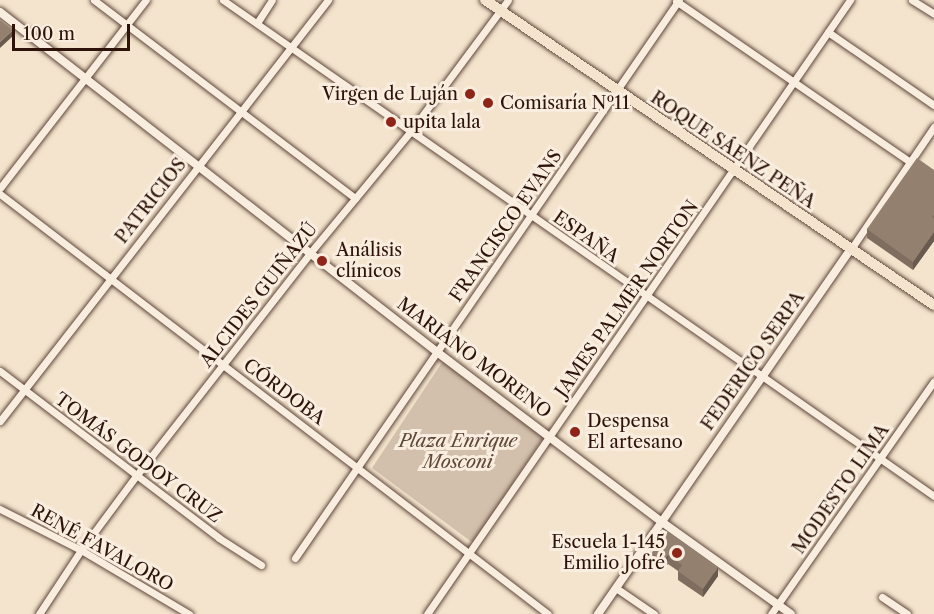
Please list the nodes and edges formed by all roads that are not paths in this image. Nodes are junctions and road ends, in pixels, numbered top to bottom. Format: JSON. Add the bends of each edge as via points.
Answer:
{"nodes":[{"id":1,"x":94,"y":0,"type":"edge"},
{"id":2,"x":146,"y":0,"type":"edge"},
{"id":3,"x":223,"y":0,"type":"edge"},
{"id":4,"x":272,"y":0,"type":"edge"},
{"id":5,"x":328,"y":0,"type":"edge"},
{"id":6,"x":485,"y":0,"type":"edge"},
{"id":7,"x":508,"y":0,"type":"edge"},
{"id":8,"x":850,"y":0,"type":"edge"},
{"id":9,"x":912,"y":0,"type":"edge"},
{"id":10,"x":676,"y":1,"type":"edge"},
{"id":11,"x":500,"y":11,"type":"junction"},
{"id":12,"x":0,"y":12,"type":"edge"},
{"id":13,"x":934,"y":14,"type":"edge"},
{"id":14,"x":256,"y":23,"type":"junction"},
{"id":15,"x":127,"y":25,"type":"junction"},
{"id":16,"x":828,"y":32,"type":"junction"},
{"id":17,"x":291,"y":47,"type":"junction"},
{"id":18,"x":87,"y":77,"type":"junction"},
{"id":19,"x":794,"y":82,"type":"junction"},
{"id":20,"x":617,"y":90,"type":"junction"},
{"id":21,"x":934,"y":105,"type":"edge"},
{"id":22,"x":240,"y":111,"type":"junction"},
{"id":23,"x":934,"y":127,"type":"edge"},
{"id":24,"x":410,"y":132,"type":"junction"},
{"id":25,"x":910,"y":162,"type":"junction"},
{"id":26,"x":199,"y":164,"type":"junction"},
{"id":27,"x":734,"y":170,"type":"junction"},
{"id":28,"x":0,"y":188,"type":"edge"},
{"id":29,"x":0,"y":194,"type":"edge"},
{"id":30,"x":355,"y":198,"type":"junction"},
{"id":31,"x":531,"y":217,"type":"junction"},
{"id":32,"x":851,"y":249,"type":"junction"},
{"id":33,"x":310,"y":253,"type":"junction"},
{"id":34,"x":110,"y":278,"type":"junction"},
{"id":35,"x":646,"y":297,"type":"junction"},
{"id":36,"x":934,"y":305,"type":"edge"},
{"id":37,"x":437,"y":352,"type":"junction"},
{"id":38,"x":223,"y":364,"type":"junction"},
{"id":39,"x":0,"y":371,"type":"edge"},
{"id":40,"x":761,"y":376,"type":"junction"},
{"id":41,"x":934,"y":381,"type":"edge"},
{"id":42,"x":24,"y":390,"type":"junction"},
{"id":43,"x":0,"y":421,"type":"edge"},
{"id":44,"x":550,"y":437,"type":"junction"},
{"id":45,"x":880,"y":459,"type":"junction"},
{"id":46,"x":358,"y":467,"type":"junction"},
{"id":47,"x":136,"y":476,"type":"junction"},
{"id":48,"x":934,"y":496,"type":"edge"},
{"id":49,"x":0,"y":509,"type":"edge"},
{"id":50,"x":662,"y":522,"type":"junction"},
{"id":51,"x":81,"y":550,"type":"junction"},
{"id":52,"x":470,"y":553,"type":"junction"},
{"id":53,"x":295,"y":558,"type":"dead end"},
{"id":54,"x":261,"y":565,"type":"dead end"},
{"id":55,"x":616,"y":588,"type":"junction"},
{"id":56,"x":882,"y":597,"type":"dead end"},
{"id":57,"x":778,"y":605,"type":"junction"},
{"id":58,"x":39,"y":614,"type":"edge"},
{"id":59,"x":189,"y":614,"type":"edge"},
{"id":60,"x":427,"y":614,"type":"edge"},
{"id":61,"x":549,"y":614,"type":"edge"},
{"id":62,"x":598,"y":614,"type":"edge"},
{"id":63,"x":654,"y":614,"type":"edge"},
{"id":64,"x":771,"y":614,"type":"edge"},
{"id":65,"x":791,"y":614,"type":"edge"},
{"id":66,"x":907,"y":614,"type":"edge"}],
"edges":[{"from":1,"to":15,"type":"street"},
{"from":2,"to":15,"type":"street"},
{"from":3,"to":14,"type":"street","name":"ESPAÑA"},
{"from":4,"to":14,"type":"street"},
{"from":5,"to":17,"type":"street","name":"PATRICIOS"},
{"from":6,"to":11,"type":"main road","name":"ROQUE SÁENZ PEÑA"},
{"from":7,"to":11,"type":"street","name":"ALCIDES GUIÑAZÚ"},
{"from":8,"to":16,"type":"street","name":"JAMES PALMER NORTON"},
{"from":9,"to":13,"type":"street"},
{"from":10,"to":19,"type":"street"},
{"from":10,"to":20,"type":"street","name":"FRANCISCO EVANS"},
{"from":11,"to":20,"type":"main road","name":"ROQUE SÁENZ PEÑA"},
{"from":11,"to":24,"type":"street","name":"ALCIDES GUIÑAZÚ"},
{"from":12,"to":18,"type":"street","name":"MARIANO MORENO"},
{"from":14,"to":17,"type":"street","name":"ESPAÑA"},
{"from":15,"to":18,"type":"street"},
{"from":15,"to":22,"type":"street"},
{"from":16,"to":19,"type":"street","name":"JAMES PALMER NORTON"},
{"from":16,"to":21,"type":"street"},
{"from":17,"to":22,"type":"street","name":"PATRICIOS"},
{"from":17,"to":24,"type":"street","name":"ESPAÑA"},
{"from":18,"to":26,"type":"street","name":"MARIANO MORENO"},
{"from":18,"to":28,"type":"street"},
{"from":19,"to":25,"type":"street"},
{"from":19,"to":27,"type":"street","name":"JAMES PALMER NORTON"},
{"from":20,"to":27,"type":"main road","name":"ROQUE SÁENZ PEÑA"},
{"from":20,"to":31,"type":"street","name":"FRANCISCO EVANS"},
{"from":22,"to":26,"type":"street","name":"PATRICIOS"},
{"from":22,"to":30,"type":"street"},
{"from":23,"to":25,"type":"street","name":"FEDERICO SERPA"},
{"from":24,"to":30,"type":"street","name":"ALCIDES GUIÑAZÚ"},
{"from":24,"to":31,"type":"street","name":"ESPAÑA"},
{"from":25,"to":32,"type":"street","name":"FEDERICO SERPA"},
{"from":26,"to":33,"type":"street","name":"MARIANO MORENO"},
{"from":26,"to":34,"type":"street","name":"PATRICIOS"},
{"from":27,"to":32,"type":"main road","name":"ROQUE SÁENZ PEÑA"},
{"from":27,"to":35,"type":"street","name":"JAMES PALMER NORTON"},
{"from":29,"to":34,"type":"street","name":"CÓRDOBA"},
{"from":30,"to":33,"type":"street","name":"ALCIDES GUIÑAZÚ"},
{"from":31,"to":35,"type":"street","name":"ESPAÑA"},
{"from":31,"to":37,"type":"street","name":"FRANCISCO EVANS"},
{"from":32,"to":36,"type":"main road","name":"ROQUE SÁENZ PEÑA"},
{"from":32,"to":40,"type":"street","name":"FEDERICO SERPA"},
{"from":33,"to":37,"type":"street","name":"MARIANO MORENO"},
{"from":33,"to":38,"type":"street","name":"ALCIDES GUIÑAZÚ"},
{"from":34,"to":38,"type":"street","name":"CÓRDOBA"},
{"from":34,"to":42,"type":"street","name":"PATRICIOS"},
{"from":35,"to":40,"type":"street","name":"ESPAÑA"},
{"from":35,"to":44,"type":"street","name":"JAMES PALMER NORTON"},
{"from":37,"to":44,"type":"street","name":"MARIANO MORENO"},
{"from":37,"to":46,"type":"street","name":"FRANCISCO EVANS"},
{"from":38,"to":46,"type":"street","name":"CÓRDOBA"},
{"from":38,"to":47,"type":"street","name":"ALCIDES GUIÑAZÚ"},
{"from":39,"to":42,"type":"street","name":"TOMÁS GODOY CRUZ"},
{"from":40,"to":45,"type":"street","name":"ESPAÑA"},
{"from":40,"to":50,"type":"street","name":"FEDERICO SERPA"},
{"from":41,"to":45,"type":"street","name":"MODESTO LIMA"},
{"from":42,"to":43,"type":"street","name":"PATRICIOS"},
{"from":42,"to":47,"type":"street","name":"TOMÁS GODOY CRUZ"},
{"from":44,"to":50,"type":"street","name":"MARIANO MORENO"},
{"from":44,"to":52,"type":"street","name":"JAMES PALMER NORTON"},
{"from":45,"to":48,"type":"street","name":"ESPAÑA"},
{"from":45,"to":57,"type":"street","name":"MODESTO LIMA"},
{"from":46,"to":52,"type":"street","name":"CÓRDOBA"},
{"from":46,"to":53,"type":"street","name":"FRANCISCO EVANS"},
{"from":47,"to":51,"type":"street","name":"ALCIDES GUIÑAZÚ"},
{"from":47,"to":54,"type":"street","name":"TOMÁS GODOY CRUZ"},
{"from":49,"to":51,"type":"street","name":"RENÉ FAVALORO"},
{"from":50,"to":55,"type":"street","name":"FEDERICO SERPA"},
{"from":50,"to":57,"type":"street","name":"MARIANO MORENO"},
{"from":51,"to":58,"type":"street","name":"ALCIDES GUIÑAZÚ"},
{"from":51,"to":59,"type":"street","name":"RENÉ FAVALORO"},
{"from":52,"to":60,"type":"street","name":"JAMES PALMER NORTON"},
{"from":52,"to":61,"type":"street","name":"CÓRDOBA"},
{"from":55,"to":62,"type":"street","name":"FEDERICO SERPA"},
{"from":55,"to":63,"type":"street"},
{"from":56,"to":66,"type":"street"},
{"from":57,"to":64,"type":"street","name":"MODESTO LIMA"},
{"from":57,"to":65,"type":"street","name":"MARIANO MORENO"}]}
